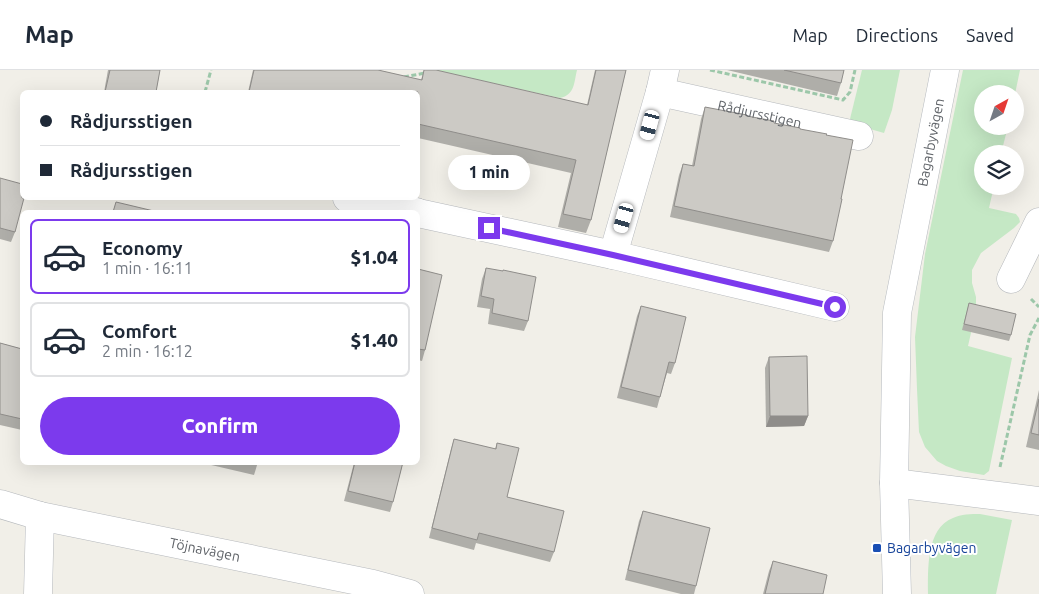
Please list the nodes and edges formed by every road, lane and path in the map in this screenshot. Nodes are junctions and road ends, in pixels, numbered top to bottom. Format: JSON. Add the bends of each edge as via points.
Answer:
{"nodes":[{"id":1,"x":211,"y":70,"type":"edge"},
{"id":2,"x":710,"y":70,"type":"edge"},
{"id":3,"x":855,"y":70,"type":"edge"},
{"id":4,"x":945,"y":70,"type":"edge"},
{"id":5,"x":425,"y":73,"type":"edge"},
{"id":6,"x":399,"y":78,"type":"edge"},
{"id":7,"x":662,"y":81,"type":"edge"},
{"id":8,"x":206,"y":90,"type":"edge"},
{"id":9,"x":859,"y":136,"type":"dead end"},
{"id":10,"x":356,"y":200,"type":"edge"},
{"id":11,"x":403,"y":210,"type":"edge"},
{"id":12,"x":420,"y":214,"type":"edge"},
{"id":13,"x":1039,"y":222,"type":"edge"},
{"id":14,"x":613,"y":255,"type":"junction"},
{"id":15,"x":1011,"y":279,"type":"dead end"},
{"id":16,"x":835,"y":307,"type":"dead end"},
{"id":17,"x":1039,"y":318,"type":"edge"},
{"id":18,"x":998,"y":473,"type":"dead end"},
{"id":19,"x":894,"y":483,"type":"junction"},
{"id":20,"x":1039,"y":501,"type":"edge"},
{"id":21,"x":0,"y":504,"type":"edge"},
{"id":22,"x":40,"y":516,"type":"junction"},
{"id":23,"x":372,"y":589,"type":"edge"},
{"id":24,"x":38,"y":594,"type":"edge"},
{"id":25,"x":410,"y":594,"type":"edge"},
{"id":26,"x":898,"y":594,"type":"edge"}],
"edges":[{"from":1,"to":8,"type":"path"},
{"from":2,"to":3,"type":"path","via":[[843,100],[850,92]]},
{"from":4,"to":19,"type":"street","name":"Bagarbyvägen","via":[[897,313]]},
{"from":5,"to":6,"type":"path"},
{"from":7,"to":9,"type":"street","name":"Rådjursstigen"},
{"from":7,"to":14,"type":"street","name":"Rådjursstigen"},
{"from":10,"to":11,"type":"street"},
{"from":12,"to":14,"type":"street"},
{"from":13,"to":15,"type":"street"},
{"from":14,"to":16,"type":"street"},
{"from":17,"to":18,"type":"path","via":[[1030,335]]},
{"from":19,"to":20,"type":"street"},
{"from":19,"to":26,"type":"street","name":"Bagarbyvägen"},
{"from":21,"to":22,"type":"street","name":"Töjnavägen"},
{"from":22,"to":23,"type":"street","name":"Töjnavägen"},
{"from":22,"to":24,"type":"street"},
{"from":23,"to":25,"type":"street","name":"Töjnavägen"}]}
